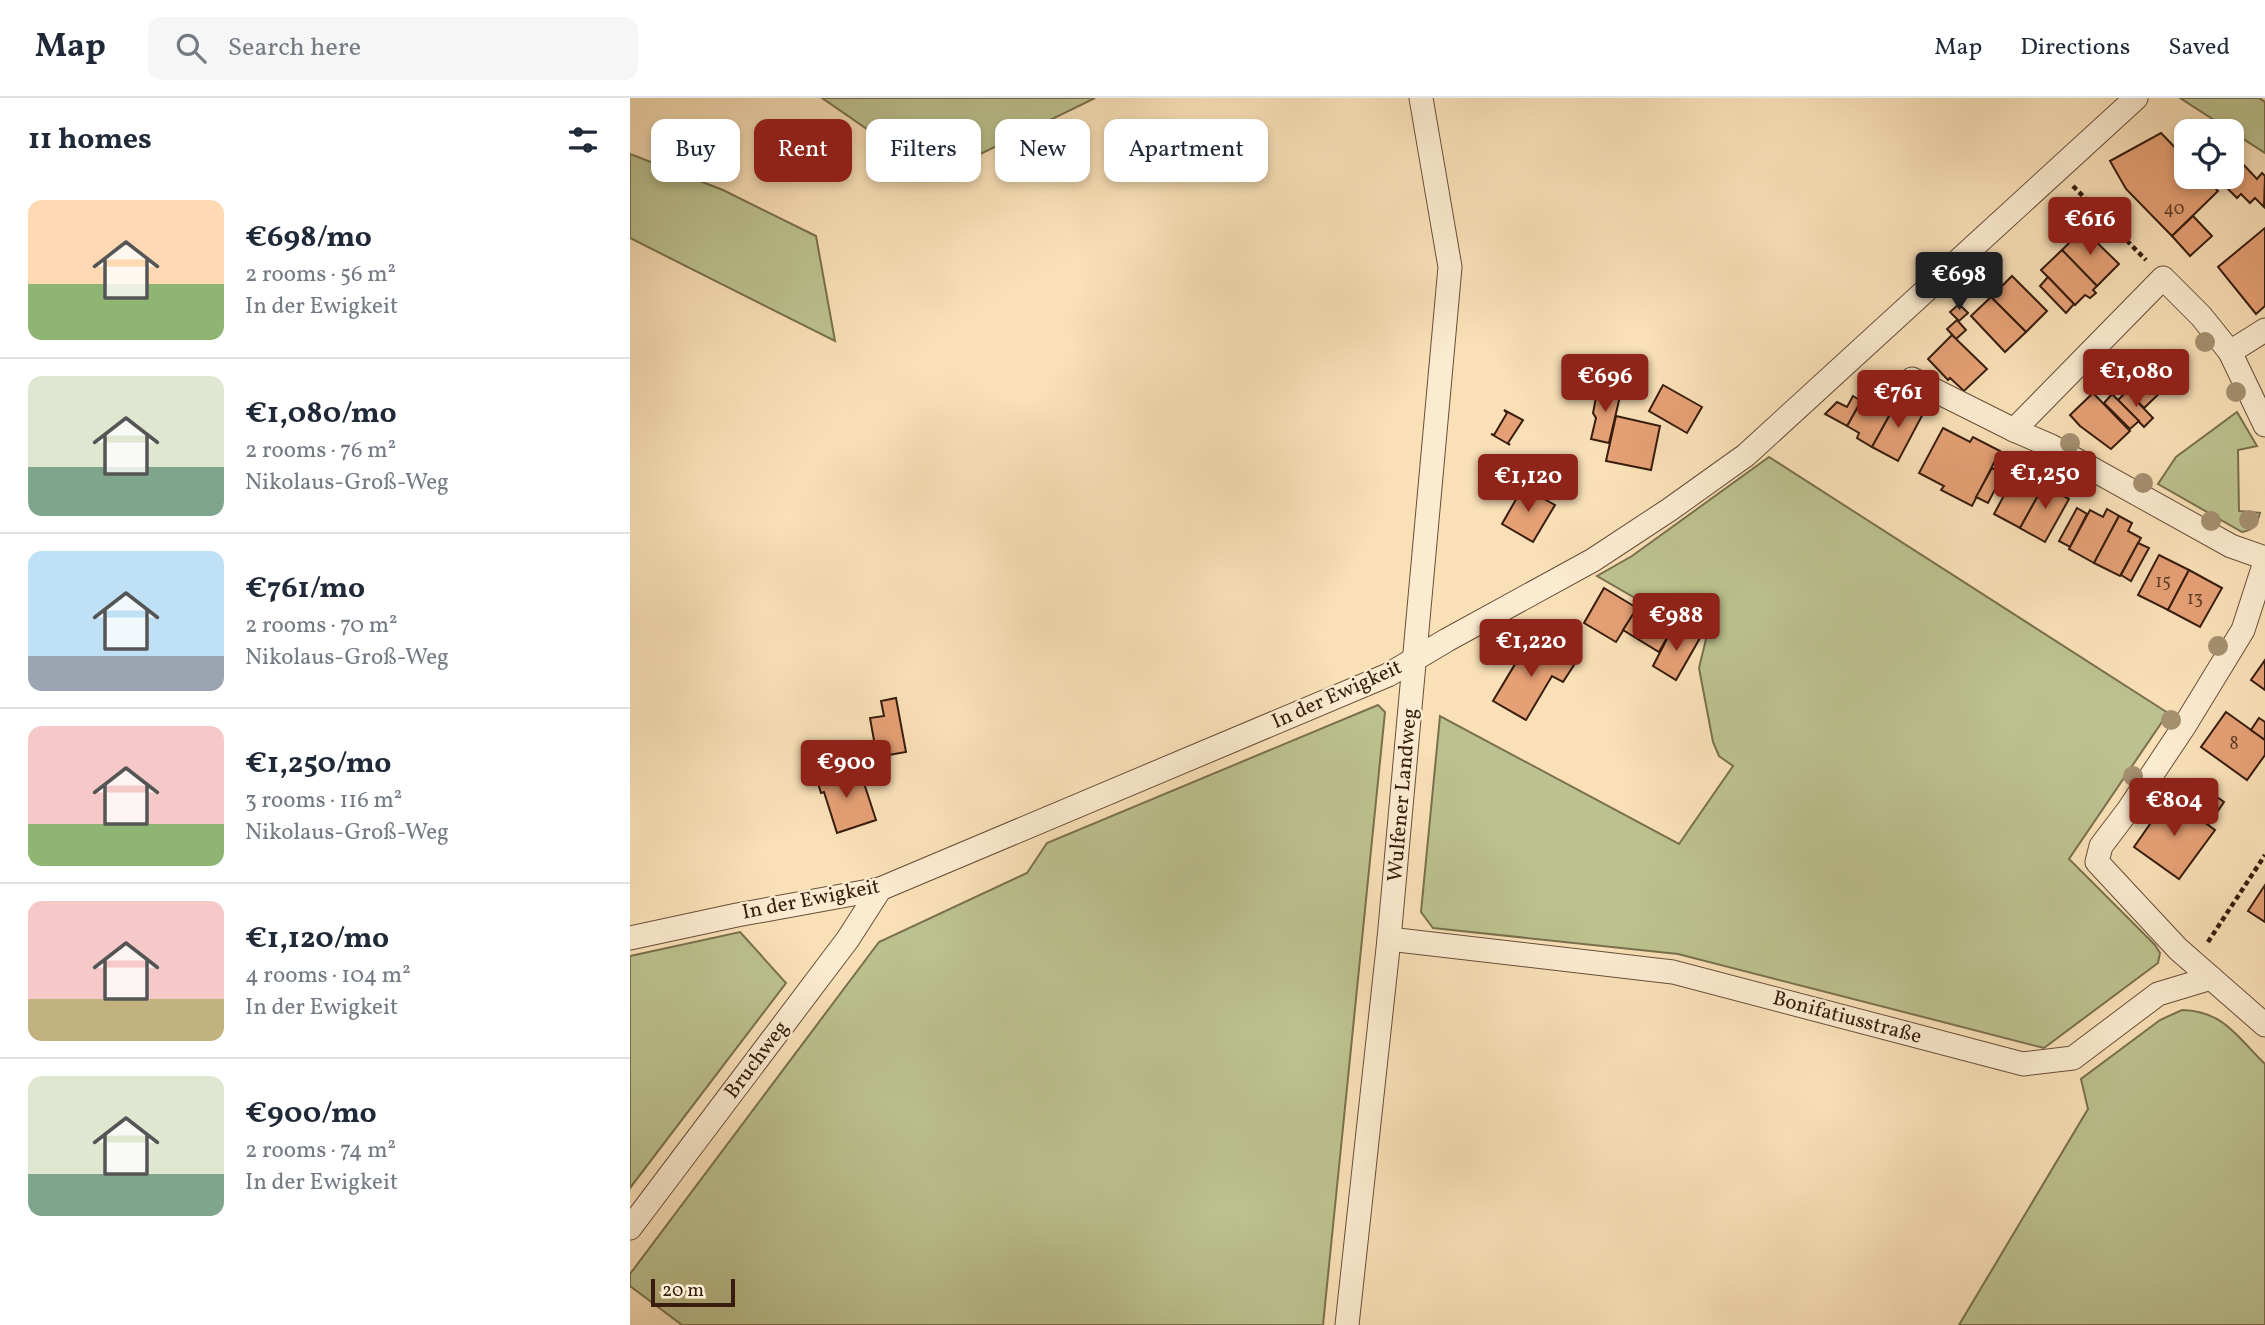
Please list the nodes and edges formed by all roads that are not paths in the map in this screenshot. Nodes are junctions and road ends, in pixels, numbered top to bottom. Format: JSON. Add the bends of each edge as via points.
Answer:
{"nodes":[{"id":1,"x":1421,"y":98,"type":"edge"},
{"id":2,"x":2136,"y":98,"type":"edge"},
{"id":3,"x":2265,"y":330,"type":"edge"},
{"id":4,"x":2230,"y":352,"type":"junction"},
{"id":5,"x":1912,"y":379,"type":"dead end"},
{"id":6,"x":2265,"y":425,"type":"edge"},
{"id":7,"x":2014,"y":430,"type":"junction"},
{"id":8,"x":2265,"y":560,"type":"edge"},
{"id":9,"x":1416,"y":659,"type":"junction"},
{"id":10,"x":880,"y":889,"type":"junction"},
{"id":11,"x":630,"y":938,"type":"edge"},
{"id":12,"x":1389,"y":939,"type":"junction"},
{"id":13,"x":2211,"y":978,"type":"junction"},
{"id":14,"x":2265,"y":1025,"type":"edge"},
{"id":15,"x":630,"y":1227,"type":"edge"},
{"id":16,"x":1347,"y":1325,"type":"edge"}],
"edges":[{"from":1,"to":9,"type":"street","name":"Wulfener Landweg","via":[[1450,267]]},
{"from":2,"to":9,"type":"street","name":"In der Ewigkeit","via":[[1746,455],[1593,560]]},
{"from":3,"to":4,"type":"street"},
{"from":4,"to":6,"type":"street"},
{"from":4,"to":7,"type":"street","via":[[2163,278]]},
{"from":5,"to":7,"type":"street"},
{"from":7,"to":8,"type":"street"},
{"from":8,"to":13,"type":"street","via":[[2242,630],[2185,725],[2101,846],[2097,862]]},
{"from":9,"to":10,"type":"street","name":"In der Ewigkeit","via":[[1388,676]]},
{"from":9,"to":12,"type":"street","name":"Wulfener Landweg"},
{"from":10,"to":11,"type":"street","name":"In der Ewigkeit"},
{"from":10,"to":15,"type":"street","name":"Bruchweg","via":[[848,939]]},
{"from":12,"to":13,"type":"street","name":"Bonifatiusstraße","via":[[1673,972],[2023,1064],[2073,1058],[2158,994]]},
{"from":12,"to":16,"type":"street","name":"Wulfener Landweg"},
{"from":13,"to":14,"type":"street"}]}
